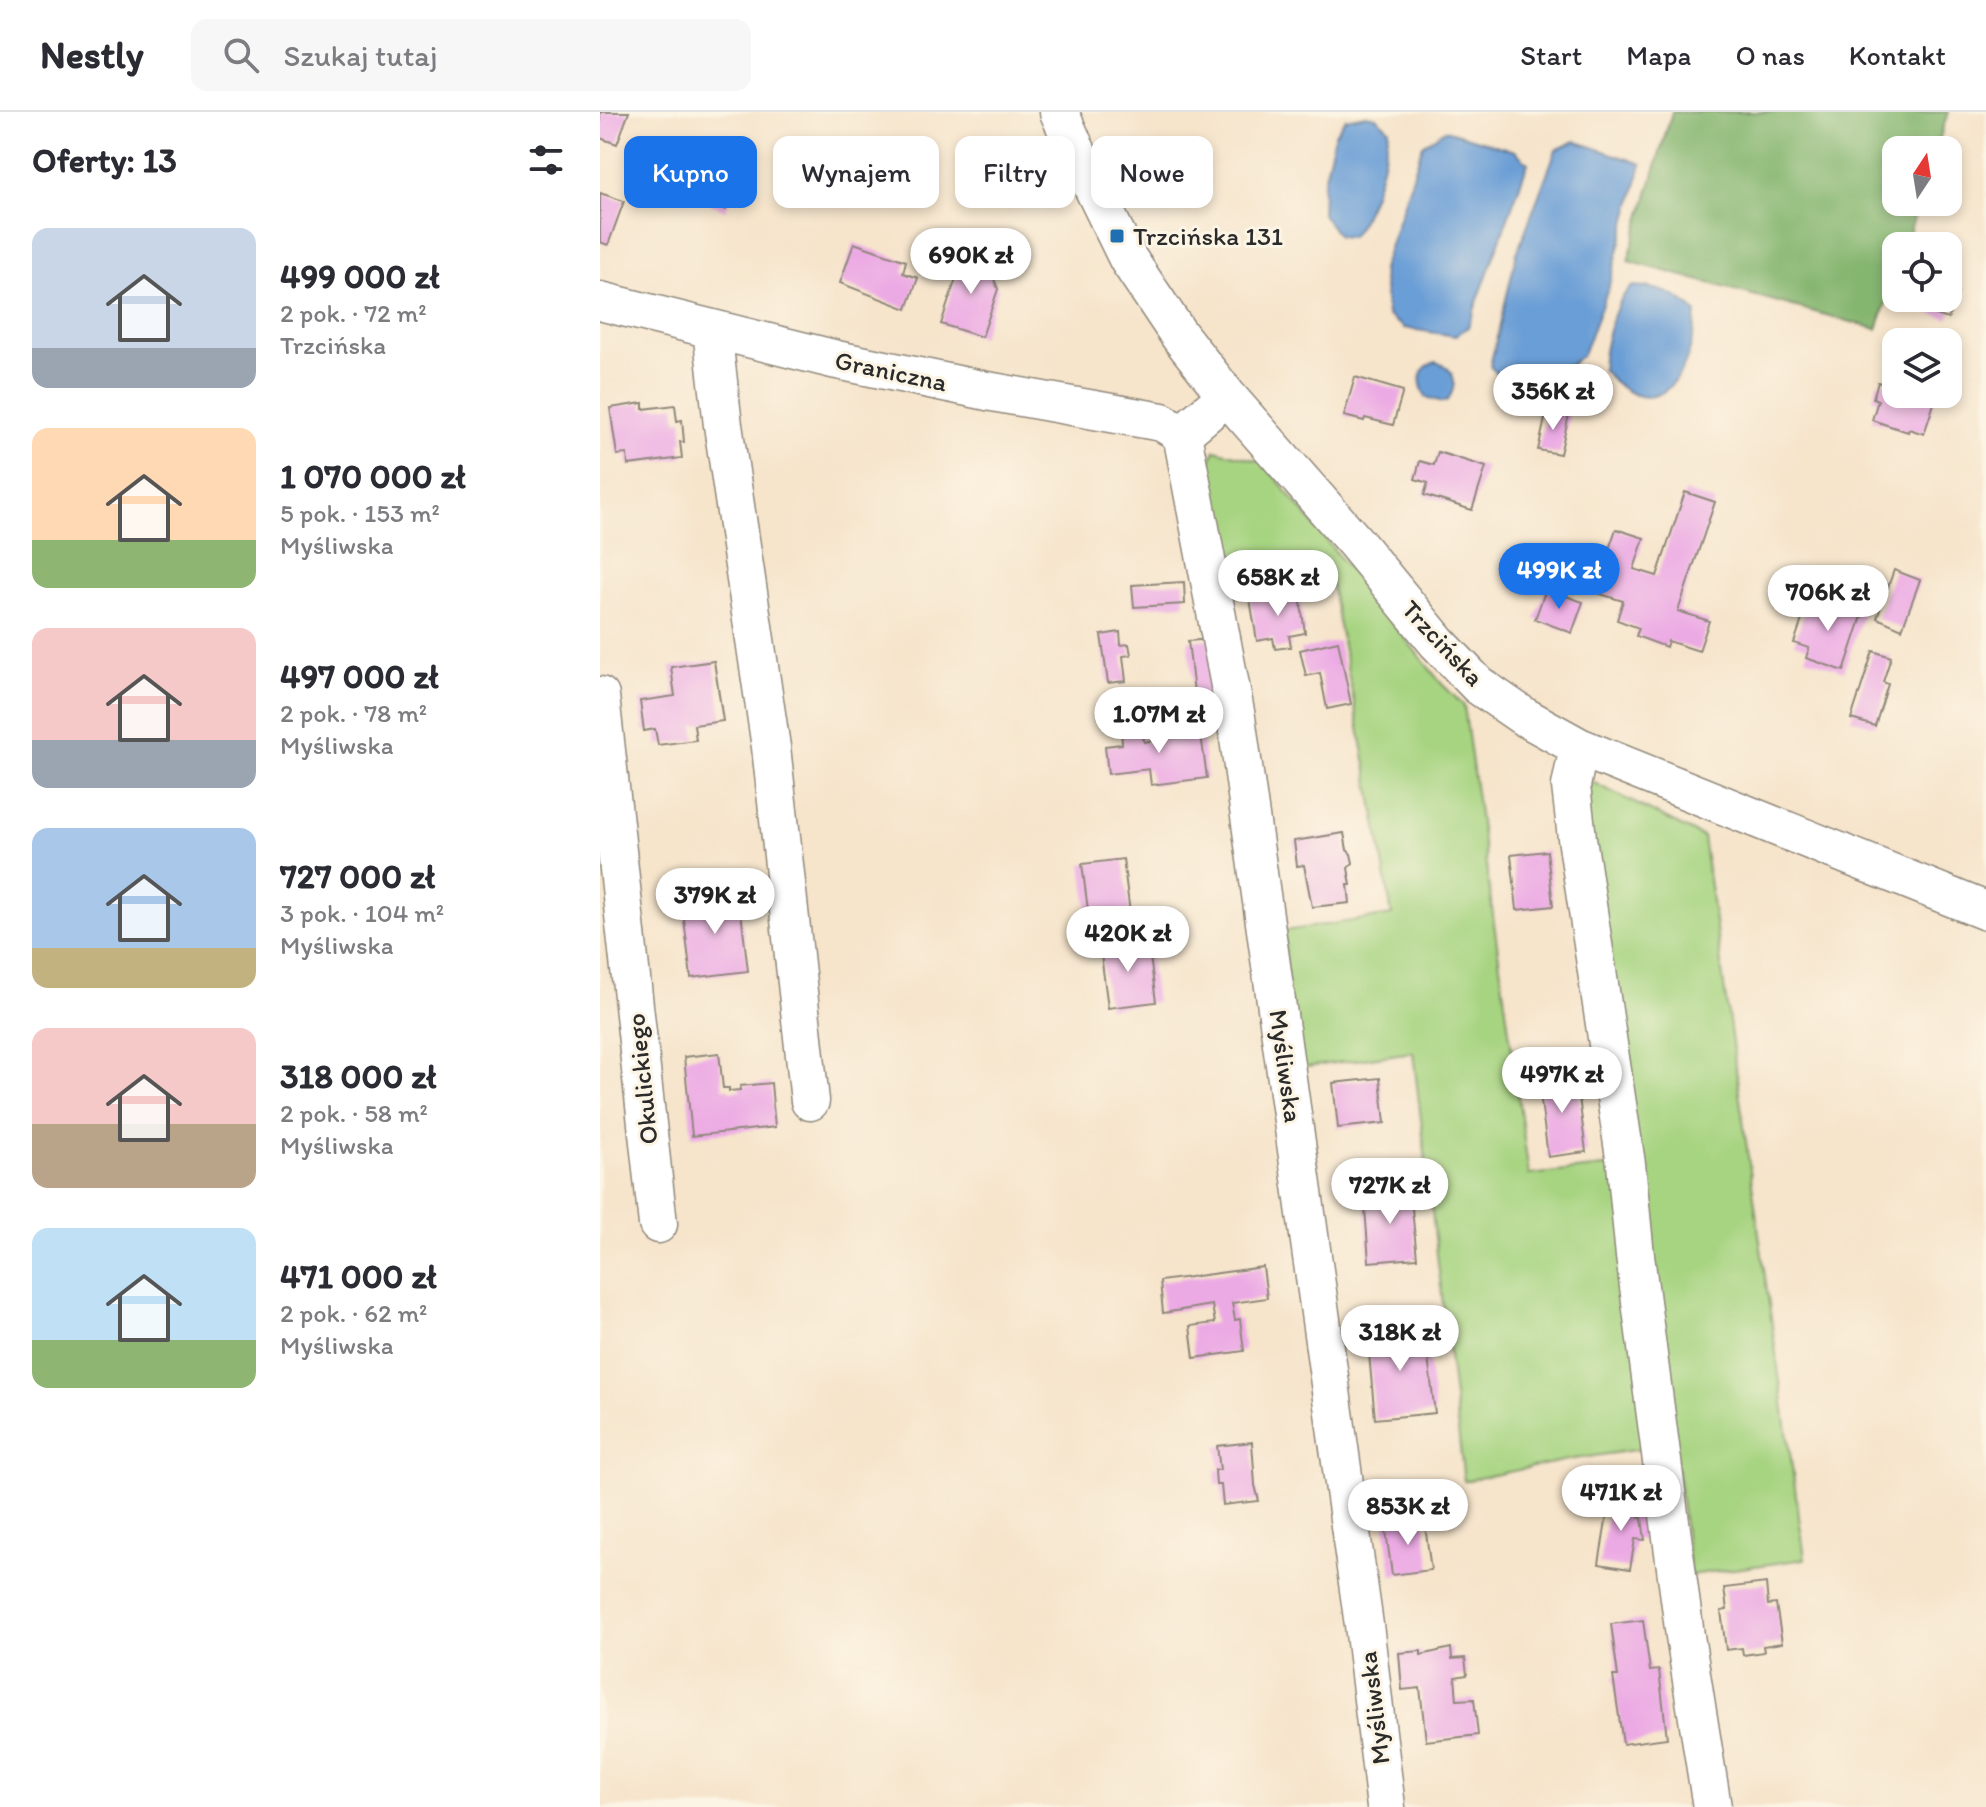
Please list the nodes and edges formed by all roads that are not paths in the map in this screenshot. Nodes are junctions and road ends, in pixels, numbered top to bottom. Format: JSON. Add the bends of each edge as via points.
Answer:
{"nodes":[{"id":1,"x":1059,"y":112,"type":"edge"},
{"id":2,"x":600,"y":301,"type":"edge"},
{"id":3,"x":712,"y":330,"type":"junction"},
{"id":4,"x":1227,"y":396,"type":"junction"},
{"id":5,"x":1182,"y":434,"type":"junction"},
{"id":6,"x":600,"y":696,"type":"edge"},
{"id":7,"x":1579,"y":747,"type":"junction"},
{"id":8,"x":1986,"y":911,"type":"edge"},
{"id":9,"x":810,"y":1101,"type":"dead end"},
{"id":10,"x":658,"y":1224,"type":"dead end"},
{"id":11,"x":1386,"y":1807,"type":"edge"},
{"id":12,"x":1712,"y":1807,"type":"edge"}],
"edges":[{"from":1,"to":4,"type":"street","name":"Trzcińska","via":[[1128,259]]},
{"from":2,"to":3,"type":"street","name":"Graniczna"},
{"from":3,"to":5,"type":"street","name":"Graniczna","via":[[957,385],[1162,422]]},
{"from":3,"to":9,"type":"street","via":[[771,747]]},
{"from":4,"to":5,"type":"street"},
{"from":4,"to":7,"type":"street","name":"Trzcińska","via":[[1478,685]]},
{"from":5,"to":11,"type":"street","name":"Myśliwska","via":[[1236,717]]},
{"from":6,"to":10,"type":"street","name":"Okulickiego"},
{"from":7,"to":8,"type":"street","name":"Trzcińska"},
{"from":7,"to":12,"type":"street","via":[[1571,786],[1577,838]]}]}
